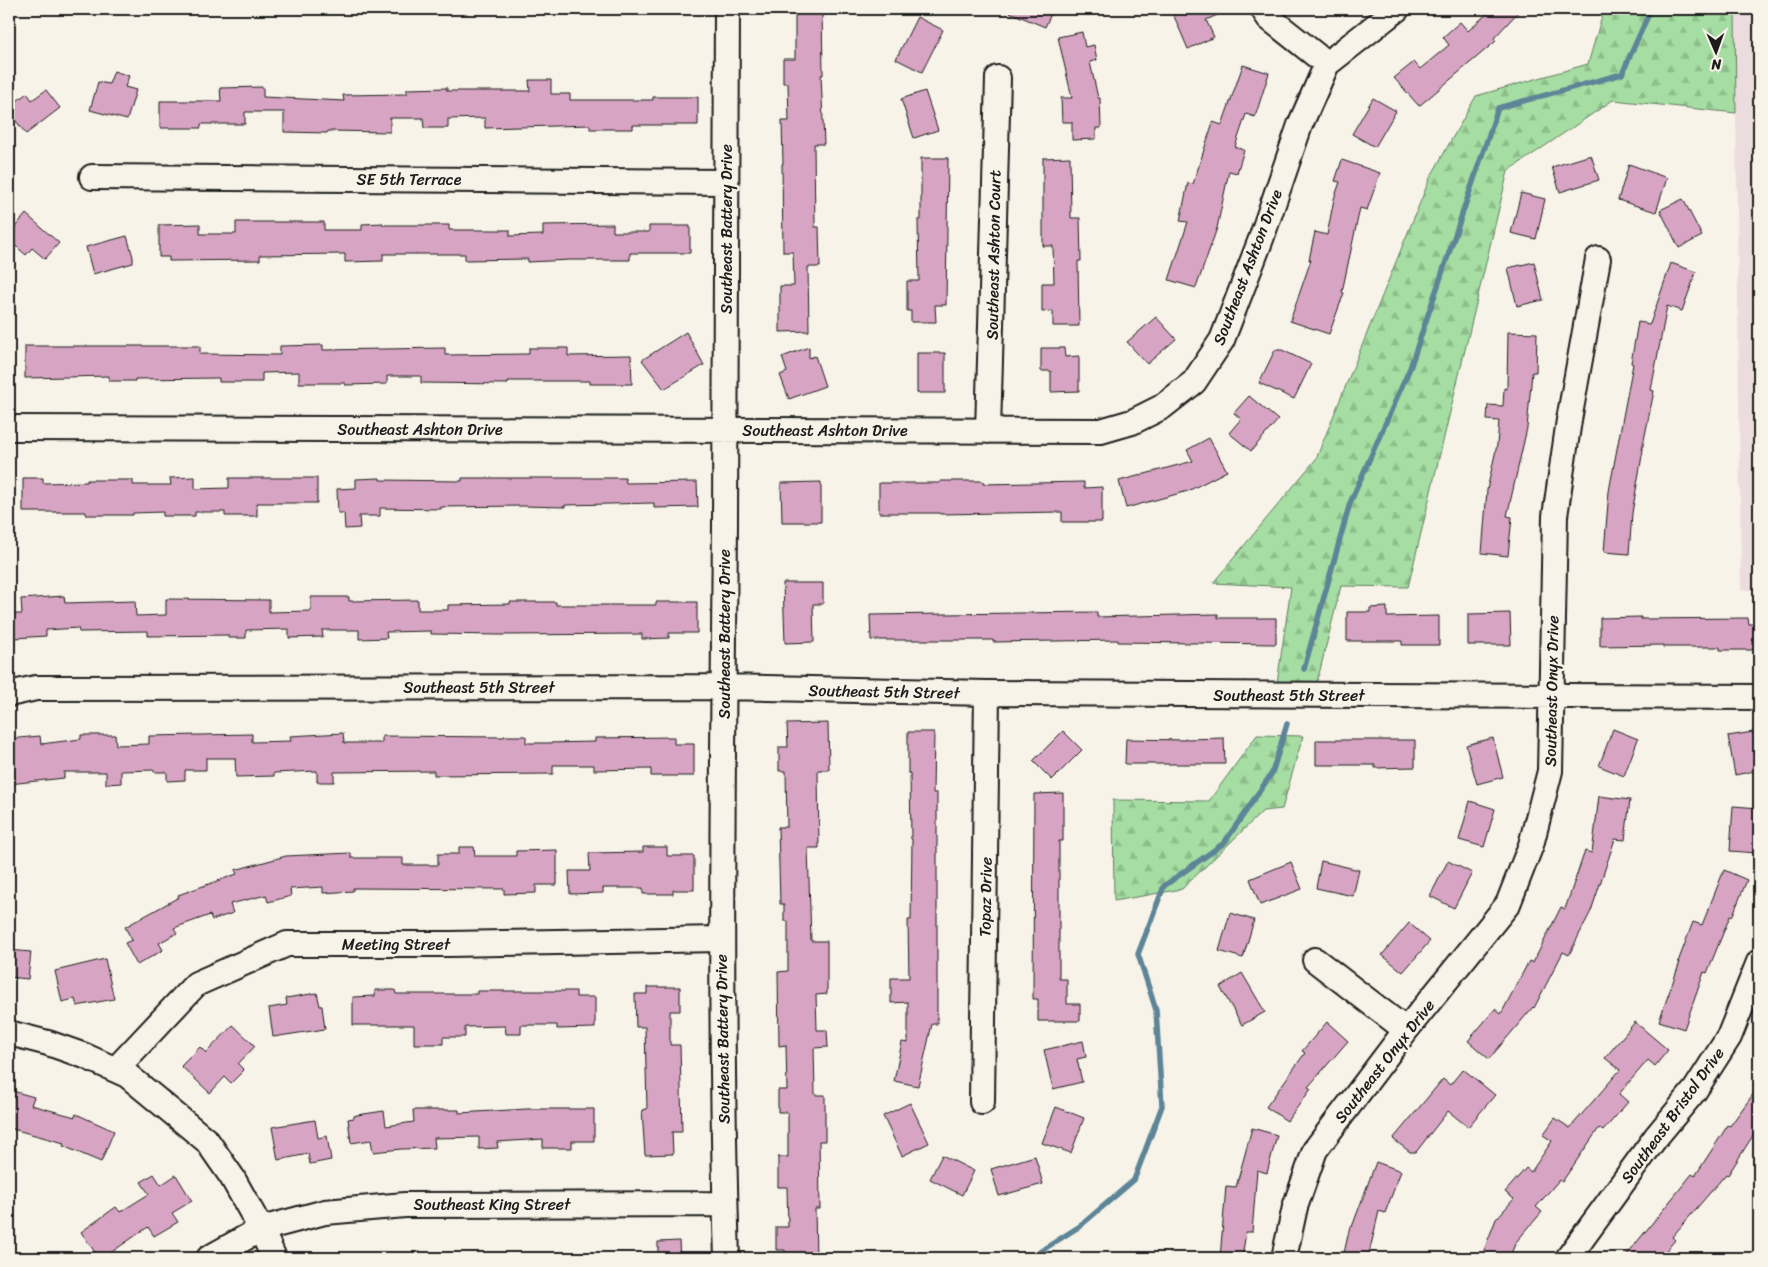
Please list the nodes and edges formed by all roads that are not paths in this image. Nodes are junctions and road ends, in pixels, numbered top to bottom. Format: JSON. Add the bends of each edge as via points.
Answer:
{"nodes":[{"id":1,"x":727,"y":9,"type":"edge"},
{"id":2,"x":1263,"y":9,"type":"edge"},
{"id":3,"x":1396,"y":9,"type":"edge"},
{"id":4,"x":1327,"y":64,"type":"junction"},
{"id":5,"x":998,"y":78,"type":"dead end"},
{"id":6,"x":92,"y":177,"type":"dead end"},
{"id":7,"x":725,"y":182,"type":"junction"},
{"id":8,"x":1598,"y":259,"type":"dead end"},
{"id":9,"x":9,"y":428,"type":"edge"},
{"id":10,"x":726,"y":430,"type":"junction"},
{"id":11,"x":988,"y":431,"type":"junction"},
{"id":12,"x":724,"y":687,"type":"junction"},
{"id":13,"x":987,"y":693,"type":"junction"},
{"id":14,"x":9,"y":694,"type":"edge"},
{"id":15,"x":1552,"y":696,"type":"junction"},
{"id":16,"x":1759,"y":697,"type":"edge"},
{"id":17,"x":721,"y":939,"type":"junction"},
{"id":18,"x":1315,"y":960,"type":"dead end"},
{"id":19,"x":1759,"y":962,"type":"edge"},
{"id":20,"x":1406,"y":1030,"type":"junction"},
{"id":21,"x":9,"y":1033,"type":"edge"},
{"id":22,"x":116,"y":1069,"type":"junction"},
{"id":23,"x":982,"y":1102,"type":"dead end"},
{"id":24,"x":725,"y":1204,"type":"junction"},
{"id":25,"x":261,"y":1229,"type":"junction"},
{"id":26,"x":209,"y":1258,"type":"edge"},
{"id":27,"x":274,"y":1258,"type":"edge"},
{"id":28,"x":727,"y":1258,"type":"edge"},
{"id":29,"x":1284,"y":1258,"type":"edge"},
{"id":30,"x":1568,"y":1258,"type":"edge"}],
"edges":[{"from":1,"to":7,"type":"street","name":"Southeast Battery Drive"},
{"from":2,"to":4,"type":"street","via":[[1269,18]]},
{"from":3,"to":4,"type":"street","name":"Southeast Ashton Drive"},
{"from":4,"to":11,"type":"street","name":"Southeast Ashton Drive","via":[[1300,125],[1222,340],[1194,382],[1162,407],[1132,422],[1101,431]]},
{"from":5,"to":11,"type":"street","name":"Southeast Ashton Court"},
{"from":6,"to":7,"type":"street","name":"SE 5th Terrace"},
{"from":7,"to":10,"type":"street","name":"Southeast Battery Drive"},
{"from":8,"to":15,"type":"street","name":"Southeast Onyx Drive","via":[[1555,516]]},
{"from":9,"to":10,"type":"street","name":"Southeast Ashton Drive"},
{"from":10,"to":11,"type":"street","name":"Southeast Ashton Drive"},
{"from":10,"to":12,"type":"street","name":"Southeast Battery Drive"},
{"from":12,"to":13,"type":"street","name":"Southeast 5th Street"},
{"from":12,"to":14,"type":"street","name":"Southeast 5th Street","via":[[36,688]]},
{"from":12,"to":17,"type":"street","name":"Southeast Battery Drive"},
{"from":13,"to":15,"type":"street","name":"Southeast 5th Street"},
{"from":13,"to":23,"type":"street","name":"Topaz Drive"},
{"from":15,"to":16,"type":"street","name":"Southeast 5th Street"},
{"from":15,"to":20,"type":"street","name":"Southeast Onyx Drive","via":[[1550,771],[1531,844],[1508,904]]},
{"from":17,"to":22,"type":"street","name":"Meeting Street","via":[[287,944],[196,984]]},
{"from":17,"to":24,"type":"street","name":"Southeast Battery Drive"},
{"from":18,"to":20,"type":"street"},
{"from":19,"to":30,"type":"street","name":"Southeast Bristol Drive","via":[[1728,1037],[1700,1082]]},
{"from":20,"to":29,"type":"street","name":"Southeast Onyx Drive","via":[[1315,1150],[1295,1206]]},
{"from":21,"to":22,"type":"street","via":[[48,1042]]},
{"from":22,"to":25,"type":"street","via":[[206,1141],[232,1177]]},
{"from":24,"to":25,"type":"street","name":"Southeast King Street","via":[[405,1205],[325,1212]]},
{"from":24,"to":28,"type":"street","name":"Southeast Battery Drive"},
{"from":25,"to":26,"type":"street","name":"Southeast King Street"},
{"from":25,"to":27,"type":"street"}]}
